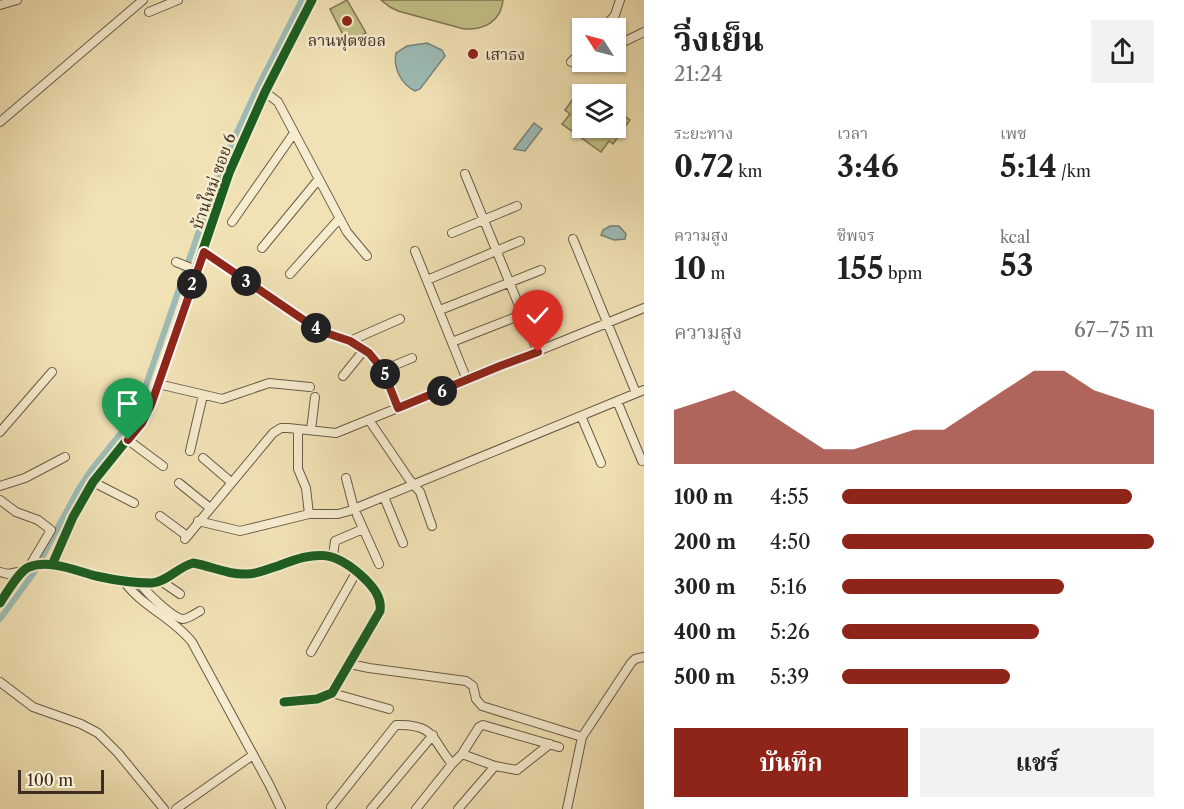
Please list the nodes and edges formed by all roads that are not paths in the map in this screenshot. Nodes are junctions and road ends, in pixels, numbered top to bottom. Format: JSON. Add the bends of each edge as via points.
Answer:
{"nodes":[{"id":1,"x":17,"y":0,"type":"edge"},
{"id":2,"x":143,"y":0,"type":"edge"},
{"id":3,"x":178,"y":0,"type":"edge"},
{"id":4,"x":312,"y":0,"type":"edge"},
{"id":5,"x":620,"y":0,"type":"edge"},
{"id":6,"x":0,"y":5,"type":"edge"},
{"id":7,"x":149,"y":12,"type":"dead end"},
{"id":8,"x":612,"y":18,"type":"edge"},
{"id":9,"x":644,"y":32,"type":"edge"},
{"id":10,"x":626,"y":41,"type":"edge"},
{"id":11,"x":265,"y":92,"type":"junction"},
{"id":12,"x":0,"y":122,"type":"edge"},
{"id":13,"x":294,"y":132,"type":"junction"},
{"id":14,"x":465,"y":174,"type":"dead end"},
{"id":15,"x":318,"y":180,"type":"junction"},
{"id":16,"x":517,"y":206,"type":"dead end"},
{"id":17,"x":339,"y":219,"type":"junction"},
{"id":18,"x":483,"y":219,"type":"junction"},
{"id":19,"x":232,"y":222,"type":"dead end"},
{"id":20,"x":452,"y":233,"type":"dead end"},
{"id":21,"x":573,"y":239,"type":"dead end"},
{"id":22,"x":520,"y":241,"type":"dead end"},
{"id":23,"x":262,"y":248,"type":"dead end"},
{"id":24,"x":416,"y":251,"type":"dead end"},
{"id":25,"x":204,"y":252,"type":"junction"},
{"id":26,"x":497,"y":252,"type":"junction"},
{"id":27,"x":367,"y":256,"type":"dead end"},
{"id":28,"x":176,"y":262,"type":"dead end"},
{"id":29,"x":191,"y":268,"type":"junction"},
{"id":30,"x":541,"y":270,"type":"dead end"},
{"id":31,"x":290,"y":274,"type":"dead end"},
{"id":32,"x":427,"y":280,"type":"junction"},
{"id":33,"x":509,"y":282,"type":"junction"},
{"id":34,"x":644,"y":308,"type":"edge"},
{"id":35,"x":440,"y":310,"type":"junction"},
{"id":36,"x":522,"y":315,"type":"junction"},
{"id":37,"x":400,"y":319,"type":"dead end"},
{"id":38,"x":607,"y":324,"type":"junction"},
{"id":39,"x":350,"y":341,"type":"junction"},
{"id":40,"x":452,"y":342,"type":"junction"},
{"id":41,"x":364,"y":350,"type":"junction"},
{"id":42,"x":538,"y":352,"type":"junction"},
{"id":43,"x":412,"y":358,"type":"dead end"},
{"id":44,"x":383,"y":370,"type":"junction"},
{"id":45,"x":52,"y":372,"type":"dead end"},
{"id":46,"x":343,"y":376,"type":"dead end"},
{"id":47,"x":467,"y":380,"type":"junction"},
{"id":48,"x":158,"y":384,"type":"junction"},
{"id":49,"x":309,"y":387,"type":"dead end"},
{"id":50,"x":640,"y":392,"type":"edge"},
{"id":51,"x":203,"y":394,"type":"junction"},
{"id":52,"x":315,"y":397,"type":"dead end"},
{"id":53,"x":617,"y":401,"type":"junction"},
{"id":54,"x":398,"y":408,"type":"junction"},
{"id":55,"x":581,"y":416,"type":"junction"},
{"id":56,"x":369,"y":420,"type":"junction"},
{"id":57,"x":298,"y":429,"type":"junction"},
{"id":58,"x":311,"y":430,"type":"junction"},
{"id":59,"x":0,"y":432,"type":"edge"},
{"id":60,"x":128,"y":440,"type":"junction"},
{"id":61,"x":190,"y":451,"type":"dead end"},
{"id":62,"x":65,"y":458,"type":"dead end"},
{"id":63,"x":203,"y":458,"type":"dead end"},
{"id":64,"x":642,"y":461,"type":"dead end"},
{"id":65,"x":601,"y":463,"type":"dead end"},
{"id":66,"x":163,"y":466,"type":"dead end"},
{"id":67,"x":346,"y":478,"type":"dead end"},
{"id":68,"x":93,"y":482,"type":"junction"},
{"id":69,"x":231,"y":482,"type":"junction"},
{"id":70,"x":179,"y":483,"type":"dead end"},
{"id":71,"x":413,"y":484,"type":"junction"},
{"id":72,"x":0,"y":486,"type":"edge"},
{"id":73,"x":384,"y":496,"type":"junction"},
{"id":74,"x":0,"y":500,"type":"edge"},
{"id":75,"x":134,"y":503,"type":"dead end"},
{"id":76,"x":210,"y":508,"type":"junction"},
{"id":77,"x":356,"y":512,"type":"junction"},
{"id":78,"x":309,"y":514,"type":"junction"},
{"id":79,"x":160,"y":516,"type":"dead end"},
{"id":80,"x":198,"y":521,"type":"junction"},
{"id":81,"x":432,"y":526,"type":"dead end"},
{"id":82,"x":363,"y":529,"type":"junction"},
{"id":83,"x":403,"y":543,"type":"dead end"},
{"id":84,"x":333,"y":556,"type":"junction"},
{"id":85,"x":380,"y":564,"type":"dead end"},
{"id":86,"x":52,"y":565,"type":"junction"},
{"id":87,"x":32,"y":568,"type":"junction"},
{"id":88,"x":357,"y":571,"type":"junction"},
{"id":89,"x":0,"y":572,"type":"edge"},
{"id":90,"x":123,"y":580,"type":"junction"},
{"id":91,"x":161,"y":581,"type":"junction"},
{"id":92,"x":140,"y":582,"type":"junction"},
{"id":93,"x":180,"y":594,"type":"dead end"},
{"id":94,"x":0,"y":603,"type":"edge"},
{"id":95,"x":200,"y":611,"type":"dead end"},
{"id":96,"x":311,"y":652,"type":"dead end"},
{"id":97,"x":644,"y":657,"type":"edge"},
{"id":98,"x":350,"y":664,"type":"junction"},
{"id":99,"x":0,"y":682,"type":"edge"},
{"id":100,"x":332,"y":693,"type":"junction"},
{"id":101,"x":284,"y":702,"type":"dead end"},
{"id":102,"x":388,"y":709,"type":"dead end"},
{"id":103,"x":433,"y":735,"type":"junction"},
{"id":104,"x":582,"y":737,"type":"junction"},
{"id":105,"x":550,"y":744,"type":"junction"},
{"id":106,"x":559,"y":747,"type":"dead end"},
{"id":107,"x":462,"y":754,"type":"junction"},
{"id":108,"x":253,"y":755,"type":"junction"},
{"id":109,"x":452,"y":765,"type":"junction"},
{"id":110,"x":495,"y":766,"type":"junction"},
{"id":111,"x":331,"y":808,"type":"edge"},
{"id":112,"x":164,"y":809,"type":"edge"},
{"id":113,"x":176,"y":809,"type":"edge"},
{"id":114,"x":281,"y":809,"type":"edge"},
{"id":115,"x":371,"y":809,"type":"edge"},
{"id":116,"x":416,"y":809,"type":"edge"},
{"id":117,"x":458,"y":809,"type":"edge"},
{"id":118,"x":567,"y":809,"type":"edge"}],
"edges":[{"from":1,"to":6,"type":"street"},
{"from":2,"to":12,"type":"street"},
{"from":3,"to":7,"type":"street"},
{"from":4,"to":11,"type":"street","name":"บ้านใหม่ ซอย 6"},
{"from":5,"to":8,"type":"street"},
{"from":9,"to":10,"type":"street"},
{"from":11,"to":13,"type":"street","via":[[278,102]]},
{"from":11,"to":25,"type":"street","name":"บ้านใหม่ ซอย 6","via":[[229,173]]},
{"from":13,"to":15,"type":"street"},
{"from":13,"to":19,"type":"street"},
{"from":14,"to":18,"type":"street"},
{"from":15,"to":17,"type":"street"},
{"from":15,"to":23,"type":"street"},
{"from":16,"to":18,"type":"street"},
{"from":17,"to":27,"type":"street"},
{"from":17,"to":31,"type":"street"},
{"from":18,"to":20,"type":"street"},
{"from":18,"to":26,"type":"street"},
{"from":21,"to":38,"type":"street"},
{"from":22,"to":26,"type":"street"},
{"from":24,"to":32,"type":"street"},
{"from":25,"to":29,"type":"street","name":"บ้านใหม่ ซอย 6"},
{"from":25,"to":39,"type":"street","via":[[320,331]]},
{"from":26,"to":32,"type":"street"},
{"from":26,"to":33,"type":"street"},
{"from":28,"to":29,"type":"street"},
{"from":29,"to":48,"type":"street","name":"บ้านใหม่ ซอย 6"},
{"from":30,"to":33,"type":"street"},
{"from":32,"to":35,"type":"street"},
{"from":33,"to":35,"type":"street"},
{"from":33,"to":36,"type":"street"},
{"from":34,"to":38,"type":"street"},
{"from":35,"to":40,"type":"street"},
{"from":36,"to":40,"type":"street"},
{"from":36,"to":42,"type":"street"},
{"from":37,"to":39,"type":"street"},
{"from":38,"to":42,"type":"street"},
{"from":38,"to":50,"type":"street"},
{"from":39,"to":41,"type":"street"},
{"from":40,"to":47,"type":"street"},
{"from":41,"to":44,"type":"street"},
{"from":41,"to":46,"type":"street"},
{"from":42,"to":47,"type":"street"},
{"from":43,"to":44,"type":"street"},
{"from":44,"to":54,"type":"street"},
{"from":45,"to":59,"type":"street"},
{"from":47,"to":54,"type":"street"},
{"from":48,"to":51,"type":"street"},
{"from":48,"to":60,"type":"street","name":"บ้านใหม่ ซอย 6","via":[[147,415]]},
{"from":49,"to":51,"type":"street","via":[[268,383],[226,399]]},
{"from":50,"to":53,"type":"street"},
{"from":51,"to":61,"type":"street"},
{"from":52,"to":58,"type":"street"},
{"from":53,"to":55,"type":"street"},
{"from":53,"to":64,"type":"street"},
{"from":54,"to":56,"type":"street"},
{"from":55,"to":65,"type":"street"},
{"from":55,"to":71,"type":"street"},
{"from":56,"to":58,"type":"street","via":[[336,433]]},
{"from":56,"to":71,"type":"street"},
{"from":57,"to":58,"type":"street"},
{"from":57,"to":69,"type":"street","via":[[281,428],[273,433]]},
{"from":57,"to":78,"type":"street","via":[[298,469],[306,488]]},
{"from":60,"to":66,"type":"street"},
{"from":60,"to":68,"type":"street","name":"บ้านใหม่ ซอย 6"},
{"from":62,"to":72,"type":"street"},
{"from":63,"to":69,"type":"street"},
{"from":67,"to":77,"type":"street"},
{"from":68,"to":75,"type":"street"},
{"from":68,"to":86,"type":"street","name":"บ้านใหม่ ซอย 6"},
{"from":69,"to":76,"type":"street"},
{"from":70,"to":76,"type":"street"},
{"from":71,"to":73,"type":"street"},
{"from":71,"to":81,"type":"street","via":[[423,498]]},
{"from":73,"to":77,"type":"street"},
{"from":73,"to":83,"type":"street"},
{"from":74,"to":87,"type":"street","via":[[51,530]]},
{"from":76,"to":80,"type":"street"},
{"from":77,"to":78,"type":"street"},
{"from":77,"to":82,"type":"street"},
{"from":78,"to":80,"type":"street","via":[[240,531]]},
{"from":79,"to":80,"type":"street","via":[[186,538]]},
{"from":82,"to":84,"type":"street","via":[[335,542]]},
{"from":82,"to":85,"type":"street"},
{"from":84,"to":88,"type":"street"},
{"from":84,"to":91,"type":"street","via":[[311,556],[244,575],[193,563]]},
{"from":86,"to":87,"type":"street"},
{"from":86,"to":90,"type":"street"},
{"from":87,"to":89,"type":"street"},
{"from":87,"to":94,"type":"street"},
{"from":88,"to":96,"type":"street"},
{"from":88,"to":98,"type":"street","via":[[375,591],[381,606]]},
{"from":90,"to":92,"type":"street"},
{"from":90,"to":108,"type":"street","via":[[139,600],[192,642]]},
{"from":91,"to":92,"type":"street"},
{"from":91,"to":93,"type":"street"},
{"from":92,"to":95,"type":"street","via":[[145,591],[179,617]]},
{"from":97,"to":104,"type":"street","via":[[631,663]]},
{"from":98,"to":100,"type":"street"},
{"from":98,"to":104,"type":"street","via":[[465,681],[473,686],[482,706]]},
{"from":99,"to":112,"type":"street","via":[[33,707],[98,733]]},
{"from":100,"to":101,"type":"street","via":[[317,699]]},
{"from":100,"to":102,"type":"street"},
{"from":103,"to":109,"type":"street"},
{"from":103,"to":111,"type":"street","via":[[426,729],[396,725]]},
{"from":103,"to":115,"type":"street"},
{"from":104,"to":118,"type":"street"},
{"from":105,"to":106,"type":"street"},
{"from":105,"to":107,"type":"street","via":[[481,725]]},
{"from":105,"to":110,"type":"street","via":[[517,770]]},
{"from":107,"to":109,"type":"street"},
{"from":107,"to":110,"type":"street"},
{"from":108,"to":113,"type":"street"},
{"from":108,"to":114,"type":"street"},
{"from":109,"to":116,"type":"street"},
{"from":110,"to":117,"type":"street"}]}
